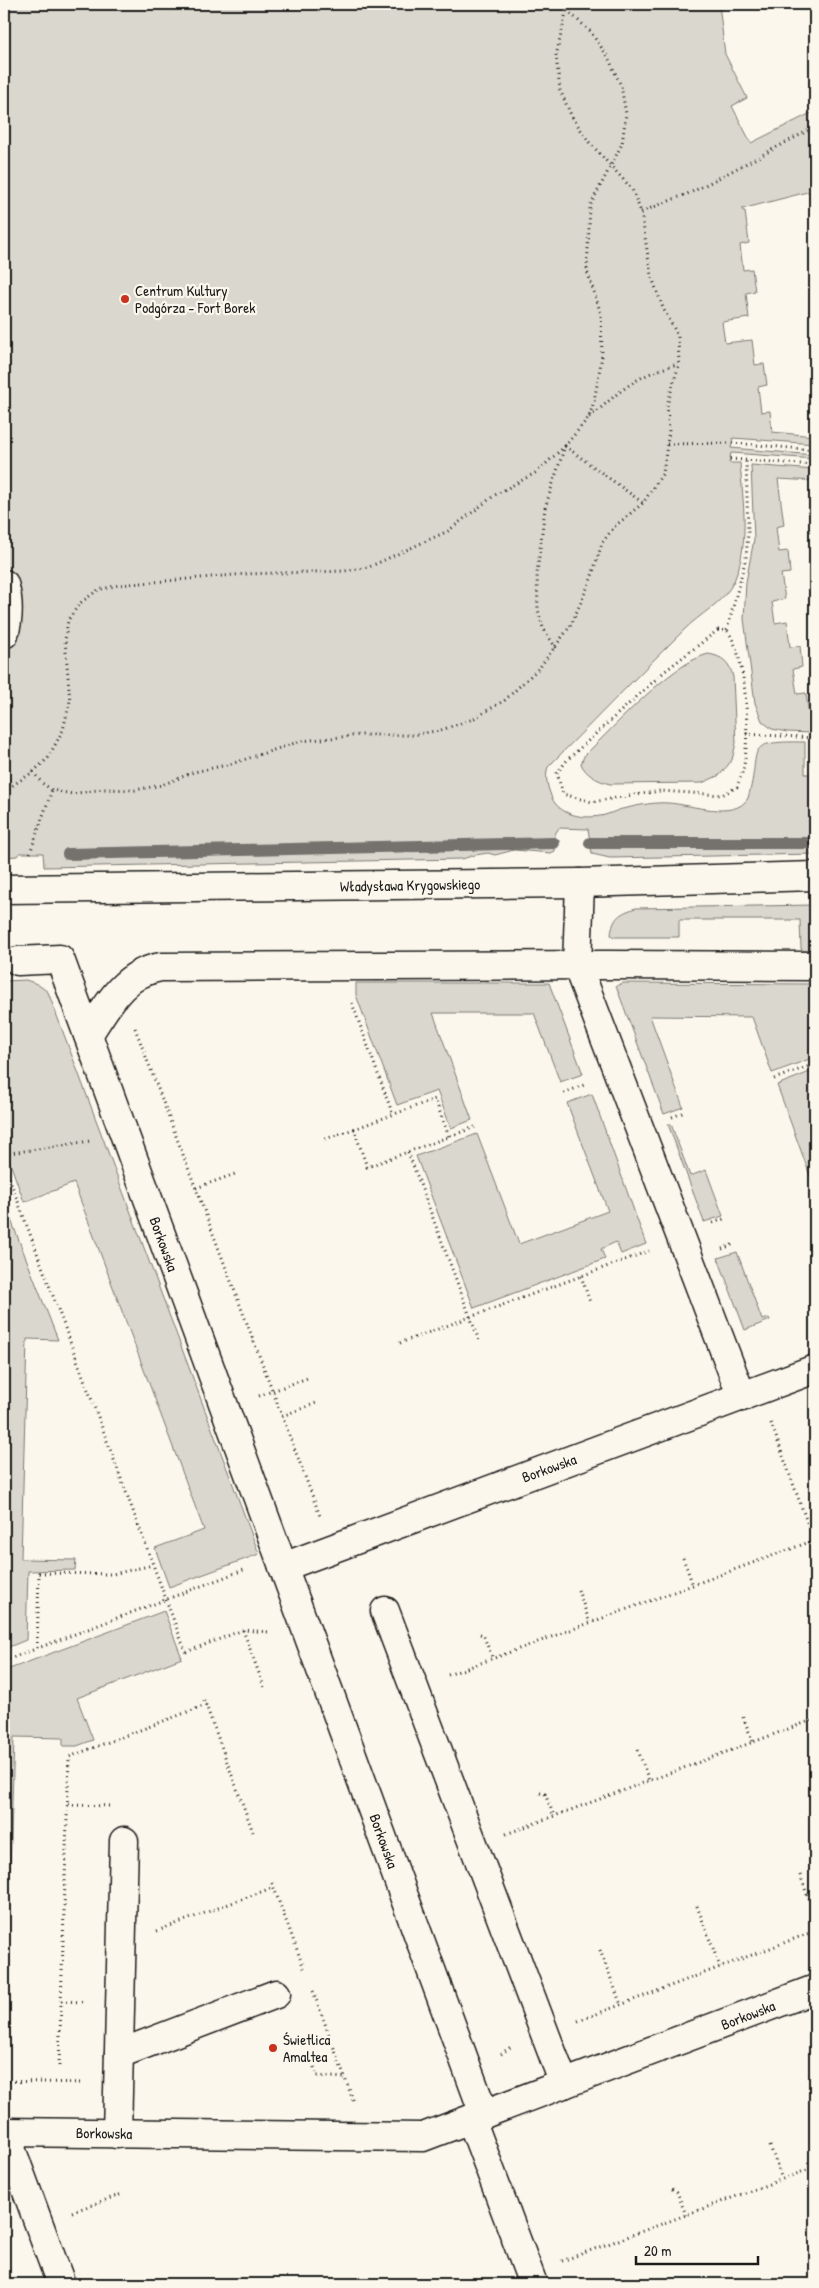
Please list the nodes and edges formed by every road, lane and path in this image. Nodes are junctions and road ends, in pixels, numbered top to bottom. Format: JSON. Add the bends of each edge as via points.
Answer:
{"nodes":[{"id":1,"x":560,"y":4,"type":"edge"},
{"id":2,"x":568,"y":4,"type":"edge"},
{"id":3,"x":567,"y":10,"type":"junction"},
{"id":4,"x":815,"y":126,"type":"edge"},
{"id":5,"x":611,"y":164,"type":"junction"},
{"id":6,"x":641,"y":212,"type":"junction"},
{"id":7,"x":679,"y":364,"type":"junction"},
{"id":8,"x":589,"y":417,"type":"junction"},
{"id":9,"x":667,"y":444,"type":"junction"},
{"id":10,"x":565,"y":446,"type":"junction"},
{"id":11,"x":815,"y":450,"type":"edge"},
{"id":12,"x":730,"y":459,"type":"dead end"},
{"id":13,"x":746,"y":459,"type":"junction"},
{"id":14,"x":815,"y":465,"type":"edge"},
{"id":15,"x":642,"y":503,"type":"junction"},
{"id":16,"x":4,"y":584,"type":"edge"},
{"id":17,"x":727,"y":630,"type":"junction"},
{"id":18,"x":4,"y":634,"type":"edge"},
{"id":19,"x":556,"y":648,"type":"junction"},
{"id":20,"x":746,"y":734,"type":"junction"},
{"id":21,"x":815,"y":738,"type":"edge"},
{"id":22,"x":34,"y":772,"type":"junction"},
{"id":23,"x":52,"y":790,"type":"junction"},
{"id":24,"x":4,"y":791,"type":"edge"},
{"id":25,"x":30,"y":854,"type":"dead end"},
{"id":26,"x":815,"y":876,"type":"edge"},
{"id":27,"x":580,"y":883,"type":"junction"},
{"id":28,"x":4,"y":889,"type":"edge"},
{"id":29,"x":18,"y":962,"type":"dead end"},
{"id":30,"x":577,"y":965,"type":"junction"},
{"id":31,"x":349,"y":966,"type":"junction"},
{"id":32,"x":815,"y":966,"type":"edge"},
{"id":33,"x":119,"y":988,"type":"junction"},
{"id":34,"x":88,"y":1035,"type":"junction"},
{"id":35,"x":815,"y":1064,"type":"edge"},
{"id":36,"x":774,"y":1079,"type":"dead end"},
{"id":37,"x":586,"y":1085,"type":"dead end"},
{"id":38,"x":564,"y":1093,"type":"dead end"},
{"id":39,"x":393,"y":1115,"type":"junction"},
{"id":40,"x":475,"y":1127,"type":"dead end"},
{"id":41,"x":354,"y":1129,"type":"junction"},
{"id":42,"x":125,"y":1136,"type":"junction"},
{"id":43,"x":449,"y":1137,"type":"junction"},
{"id":44,"x":325,"y":1139,"type":"dead end"},
{"id":45,"x":408,"y":1152,"type":"junction"},
{"id":46,"x":4,"y":1154,"type":"edge"},
{"id":47,"x":4,"y":1164,"type":"edge"},
{"id":48,"x":235,"y":1174,"type":"dead end"},
{"id":49,"x":196,"y":1188,"type":"junction"},
{"id":50,"x":655,"y":1249,"type":"dead end"},
{"id":51,"x":581,"y":1276,"type":"junction"},
{"id":52,"x":590,"y":1302,"type":"dead end"},
{"id":53,"x":471,"y":1317,"type":"junction"},
{"id":54,"x":400,"y":1343,"type":"dead end"},
{"id":55,"x":480,"y":1343,"type":"dead end"},
{"id":56,"x":815,"y":1369,"type":"edge"},
{"id":57,"x":310,"y":1377,"type":"dead end"},
{"id":58,"x":273,"y":1391,"type":"junction"},
{"id":59,"x":750,"y":1394,"type":"junction"},
{"id":60,"x":319,"y":1402,"type":"dead end"},
{"id":61,"x":225,"y":1409,"type":"junction"},
{"id":62,"x":282,"y":1416,"type":"junction"},
{"id":63,"x":321,"y":1520,"type":"dead end"},
{"id":64,"x":815,"y":1541,"type":"edge"},
{"id":65,"x":683,"y":1558,"type":"dead end"},
{"id":66,"x":281,"y":1562,"type":"junction"},
{"id":67,"x":153,"y":1565,"type":"junction"},
{"id":68,"x":693,"y":1585,"type":"junction"},
{"id":69,"x":578,"y":1590,"type":"dead end"},
{"id":70,"x":166,"y":1599,"type":"junction"},
{"id":71,"x":385,"y":1611,"type":"dead end"},
{"id":72,"x":590,"y":1623,"type":"junction"},
{"id":73,"x":480,"y":1634,"type":"dead end"},
{"id":74,"x":37,"y":1648,"type":"junction"},
{"id":75,"x":186,"y":1652,"type":"junction"},
{"id":76,"x":187,"y":1656,"type":"dead end"},
{"id":77,"x":492,"y":1659,"type":"junction"},
{"id":78,"x":4,"y":1661,"type":"edge"},
{"id":79,"x":484,"y":1662,"type":"dead end"},
{"id":80,"x":259,"y":1672,"type":"junction"},
{"id":81,"x":254,"y":1674,"type":"dead end"},
{"id":82,"x":264,"y":1687,"type":"dead end"},
{"id":83,"x":204,"y":1700,"type":"dead end"},
{"id":84,"x":744,"y":1717,"type":"dead end"},
{"id":85,"x":815,"y":1719,"type":"edge"},
{"id":86,"x":753,"y":1742,"type":"junction"},
{"id":87,"x":638,"y":1750,"type":"dead end"},
{"id":88,"x":649,"y":1780,"type":"junction"},
{"id":89,"x":540,"y":1793,"type":"dead end"},
{"id":90,"x":68,"y":1805,"type":"dead end"},
{"id":91,"x":112,"y":1806,"type":"dead end"},
{"id":92,"x":554,"y":1816,"type":"junction"},
{"id":93,"x":544,"y":1820,"type":"dead end"},
{"id":94,"x":253,"y":1832,"type":"dead end"},
{"id":95,"x":124,"y":1841,"type":"dead end"},
{"id":96,"x":800,"y":1875,"type":"dead end"},
{"id":97,"x":272,"y":1883,"type":"dead end"},
{"id":98,"x":274,"y":1887,"type":"junction"},
{"id":99,"x":697,"y":1906,"type":"dead end"},
{"id":100,"x":815,"y":1916,"type":"edge"},
{"id":101,"x":815,"y":1931,"type":"edge"},
{"id":102,"x":121,"y":1944,"type":"junction"},
{"id":103,"x":600,"y":1950,"type":"dead end"},
{"id":104,"x":720,"y":1968,"type":"junction"},
{"id":105,"x":309,"y":1980,"type":"dead end"},
{"id":106,"x":815,"y":1989,"type":"edge"},
{"id":107,"x":312,"y":1990,"type":"dead end"},
{"id":108,"x":276,"y":1994,"type":"dead end"},
{"id":109,"x":61,"y":2000,"type":"dead end"},
{"id":110,"x":78,"y":2001,"type":"dead end"},
{"id":111,"x":621,"y":2005,"type":"junction"},
{"id":112,"x":544,"y":2034,"type":"junction"},
{"id":113,"x":119,"y":2054,"type":"junction"},
{"id":114,"x":314,"y":2067,"type":"dead end"},
{"id":115,"x":345,"y":2078,"type":"junction"},
{"id":116,"x":4,"y":2081,"type":"edge"},
{"id":117,"x":65,"y":2083,"type":"dead end"},
{"id":118,"x":564,"y":2084,"type":"junction"},
{"id":119,"x":473,"y":2085,"type":"junction"},
{"id":120,"x":355,"y":2104,"type":"dead end"},
{"id":121,"x":478,"y":2117,"type":"junction"},
{"id":122,"x":4,"y":2132,"type":"edge"},
{"id":123,"x":117,"y":2134,"type":"junction"},
{"id":124,"x":770,"y":2146,"type":"dead end"},
{"id":125,"x":815,"y":2167,"type":"edge"},
{"id":126,"x":782,"y":2179,"type":"junction"},
{"id":127,"x":672,"y":2189,"type":"dead end"},
{"id":128,"x":122,"y":2194,"type":"dead end"},
{"id":129,"x":686,"y":2215,"type":"junction"},
{"id":130,"x":38,"y":2224,"type":"junction"},
{"id":131,"x":531,"y":2279,"type":"edge"},
{"id":132,"x":61,"y":2284,"type":"edge"}],
"edges":[{"from":1,"to":3,"type":"path"},
{"from":2,"to":3,"type":"path"},
{"from":3,"to":5,"type":"path","via":[[556,56],[560,90],[571,115],[589,142]]},
{"from":3,"to":5,"type":"path","via":[[590,31],[608,57],[621,86],[626,114],[622,144]]},
{"from":4,"to":6,"type":"path","via":[[692,192]]},
{"from":5,"to":6,"type":"path","via":[[632,189]]},
{"from":5,"to":8,"type":"path","via":[[590,206],[587,271],[601,314],[602,356]]},
{"from":6,"to":7,"type":"path","via":[[651,275],[662,308],[678,336]]},
{"from":7,"to":8,"type":"path","via":[[656,370],[625,387]]},
{"from":7,"to":9,"type":"path","via":[[667,405]]},
{"from":8,"to":10,"type":"path"},
{"from":9,"to":11,"type":"path","via":[[732,443]]},
{"from":9,"to":15,"type":"path","via":[[663,473]]},
{"from":10,"to":15,"type":"path"},
{"from":10,"to":19,"type":"path","via":[[545,508],[537,573],[538,610],[543,628]]},
{"from":10,"to":22,"type":"path","via":[[538,472],[495,495],[448,531],[369,568],[246,574],[119,585],[98,590],[80,603],[68,620],[65,640],[70,701],[63,730],[48,758]]},
{"from":12,"to":13,"type":"path"},
{"from":13,"to":14,"type":"path"},
{"from":13,"to":17,"type":"path","via":[[746,558]]},
{"from":15,"to":19,"type":"path","via":[[614,527],[602,543],[571,626]]},
{"from":16,"to":18,"type":"street","via":[[7,625]]},
{"from":17,"to":20,"type":"path","via":[[733,638],[744,680]]},
{"from":17,"to":20,"type":"path","via":[[718,630],[665,671],[568,758],[557,773],[563,794],[592,802],[660,791],[722,795],[737,787],[744,765]]},
{"from":19,"to":23,"type":"path","via":[[505,700],[473,719],[441,730],[413,735],[362,735],[301,741],[194,772],[162,785],[135,790],[103,789],[72,794]]},
{"from":20,"to":21,"type":"path"},
{"from":22,"to":23,"type":"path"},
{"from":22,"to":24,"type":"path"},
{"from":23,"to":25,"type":"path"},
{"from":26,"to":27,"type":"street","name":"Władysława Krygowskiego"},
{"from":27,"to":28,"type":"street","name":"Władysława Krygowskiego"},
{"from":27,"to":30,"type":"street"},
{"from":29,"to":34,"type":"street","name":"Borkowska","via":[[60,959]]},
{"from":30,"to":31,"type":"street"},
{"from":30,"to":32,"type":"street"},
{"from":30,"to":59,"type":"street"},
{"from":31,"to":33,"type":"street","via":[[161,967],[148,969]]},
{"from":31,"to":39,"type":"path","via":[[349,995]]},
{"from":33,"to":34,"type":"street"},
{"from":33,"to":49,"type":"path"},
{"from":34,"to":42,"type":"street","name":"Borkowska"},
{"from":35,"to":36,"type":"path"},
{"from":37,"to":38,"type":"path"},
{"from":39,"to":41,"type":"path"},
{"from":39,"to":43,"type":"path","via":[[435,1099]]},
{"from":40,"to":43,"type":"path"},
{"from":41,"to":44,"type":"path"},
{"from":41,"to":45,"type":"path","via":[[367,1167]]},
{"from":42,"to":46,"type":"path"},
{"from":42,"to":61,"type":"street","name":"Borkowska"},
{"from":43,"to":45,"type":"path"},
{"from":45,"to":53,"type":"path"},
{"from":47,"to":67,"type":"path"},
{"from":48,"to":49,"type":"path"},
{"from":49,"to":58,"type":"path"},
{"from":50,"to":51,"type":"path"},
{"from":51,"to":52,"type":"path"},
{"from":51,"to":53,"type":"path"},
{"from":53,"to":54,"type":"path"},
{"from":53,"to":55,"type":"path"},
{"from":56,"to":59,"type":"street","name":"Borkowska"},
{"from":57,"to":58,"type":"path"},
{"from":58,"to":61,"type":"path"},
{"from":58,"to":62,"type":"path"},
{"from":59,"to":64,"type":"path"},
{"from":59,"to":66,"type":"street","name":"Borkowska"},
{"from":60,"to":62,"type":"path"},
{"from":61,"to":66,"type":"street","name":"Borkowska"},
{"from":62,"to":63,"type":"path"},
{"from":64,"to":68,"type":"path"},
{"from":65,"to":68,"type":"path"},
{"from":66,"to":70,"type":"path"},
{"from":66,"to":119,"type":"street","name":"Borkowska"},
{"from":67,"to":70,"type":"path"},
{"from":67,"to":74,"type":"path","via":[[112,1574],[39,1573]]},
{"from":68,"to":72,"type":"path"},
{"from":69,"to":72,"type":"path"},
{"from":70,"to":74,"type":"path"},
{"from":70,"to":75,"type":"path"},
{"from":71,"to":112,"type":"street"},
{"from":72,"to":77,"type":"path"},
{"from":73,"to":77,"type":"path"},
{"from":74,"to":78,"type":"path"},
{"from":75,"to":76,"type":"path"},
{"from":75,"to":80,"type":"path","via":[[243,1630]]},
{"from":77,"to":79,"type":"path"},
{"from":80,"to":81,"type":"path"},
{"from":80,"to":82,"type":"path"},
{"from":83,"to":94,"type":"path"},
{"from":84,"to":86,"type":"path"},
{"from":85,"to":86,"type":"path"},
{"from":86,"to":88,"type":"path"},
{"from":87,"to":88,"type":"path"},
{"from":88,"to":92,"type":"path"},
{"from":89,"to":92,"type":"path","via":[[545,1794]]},
{"from":90,"to":91,"type":"path"},
{"from":92,"to":93,"type":"path"},
{"from":95,"to":102,"type":"street"},
{"from":96,"to":100,"type":"path"},
{"from":97,"to":98,"type":"path"},
{"from":98,"to":102,"type":"path"},
{"from":98,"to":105,"type":"path"},
{"from":99,"to":104,"type":"path"},
{"from":101,"to":104,"type":"path"},
{"from":102,"to":113,"type":"street"},
{"from":103,"to":111,"type":"path"},
{"from":104,"to":111,"type":"path"},
{"from":106,"to":118,"type":"street","name":"Borkowska"},
{"from":107,"to":115,"type":"path"},
{"from":108,"to":113,"type":"street"},
{"from":109,"to":110,"type":"path"},
{"from":111,"to":112,"type":"path"},
{"from":112,"to":118,"type":"street"},
{"from":112,"to":119,"type":"path","via":[[507,2048]]},
{"from":113,"to":123,"type":"street"},
{"from":114,"to":115,"type":"path","via":[[317,2076]]},
{"from":115,"to":120,"type":"path"},
{"from":116,"to":117,"type":"path"},
{"from":118,"to":121,"type":"street","name":"Borkowska"},
{"from":119,"to":121,"type":"street","name":"Borkowska"},
{"from":121,"to":123,"type":"street","name":"Borkowska","via":[[423,2137]]},
{"from":121,"to":131,"type":"street","name":"Borkowska"},
{"from":122,"to":123,"type":"street","name":"Borkowska"},
{"from":122,"to":130,"type":"street"},
{"from":124,"to":126,"type":"path"},
{"from":125,"to":126,"type":"path"},
{"from":126,"to":129,"type":"path"},
{"from":127,"to":129,"type":"path","via":[[677,2192]]},
{"from":128,"to":130,"type":"path"},
{"from":129,"to":131,"type":"path"},
{"from":130,"to":132,"type":"street"}]}
